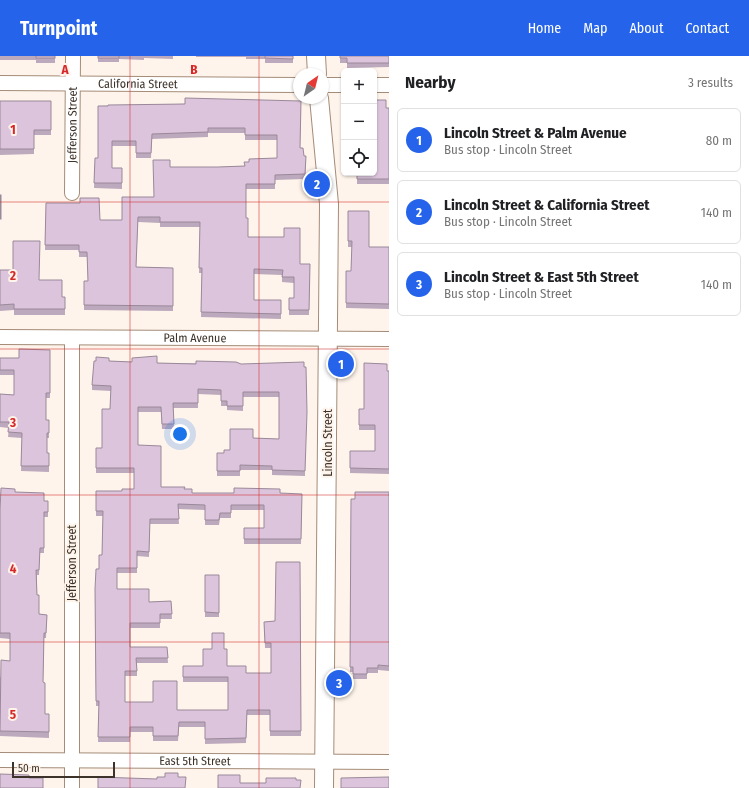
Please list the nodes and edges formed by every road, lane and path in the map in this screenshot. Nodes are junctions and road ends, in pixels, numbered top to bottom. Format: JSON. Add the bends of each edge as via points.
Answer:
{"nodes":[{"id":1,"x":74,"y":56,"type":"edge"},
{"id":2,"x":316,"y":56,"type":"edge"},
{"id":3,"x":317,"y":68,"type":"edge"},
{"id":4,"x":0,"y":83,"type":"edge"},
{"id":5,"x":73,"y":84,"type":"junction"},
{"id":6,"x":293,"y":85,"type":"edge"},
{"id":7,"x":329,"y":85,"type":"edge"},
{"id":8,"x":341,"y":85,"type":"edge"},
{"id":9,"x":377,"y":85,"type":"edge"},
{"id":10,"x":389,"y":85,"type":"edge"},
{"id":11,"x":320,"y":104,"type":"edge"},
{"id":12,"x":72,"y":193,"type":"dead end"},
{"id":13,"x":0,"y":337,"type":"edge"},
{"id":14,"x":72,"y":338,"type":"junction"},
{"id":15,"x":329,"y":339,"type":"junction"},
{"id":16,"x":389,"y":339,"type":"edge"},
{"id":17,"x":0,"y":760,"type":"edge"},
{"id":18,"x":72,"y":760,"type":"junction"},
{"id":19,"x":324,"y":762,"type":"junction"},
{"id":20,"x":389,"y":762,"type":"edge"},
{"id":21,"x":72,"y":788,"type":"edge"},
{"id":22,"x":324,"y":788,"type":"edge"}],
"edges":[{"from":1,"to":5,"type":"street","name":"Jefferson Street"},
{"from":2,"to":3,"type":"street"},
{"from":4,"to":5,"type":"street","name":"California Street"},
{"from":5,"to":6,"type":"street","name":"California Street"},
{"from":5,"to":12,"type":"street","name":"Jefferson Street"},
{"from":7,"to":8,"type":"street"},
{"from":9,"to":10,"type":"street"},
{"from":11,"to":15,"type":"street","name":"Lincoln Street","via":[[328,193]]},
{"from":13,"to":14,"type":"street","name":"Palm Avenue"},
{"from":14,"to":15,"type":"street","name":"Palm Avenue"},
{"from":14,"to":18,"type":"street","name":"Jefferson Street"},
{"from":15,"to":16,"type":"street","name":"Palm Avenue"},
{"from":15,"to":19,"type":"street","name":"Lincoln Street"},
{"from":17,"to":18,"type":"street","name":"East 5th Street"},
{"from":18,"to":19,"type":"street","name":"East 5th Street"},
{"from":18,"to":21,"type":"street","name":"Jefferson Street"},
{"from":19,"to":20,"type":"street","name":"East 5th Street"},
{"from":19,"to":22,"type":"street","name":"Lincoln Street"}]}
